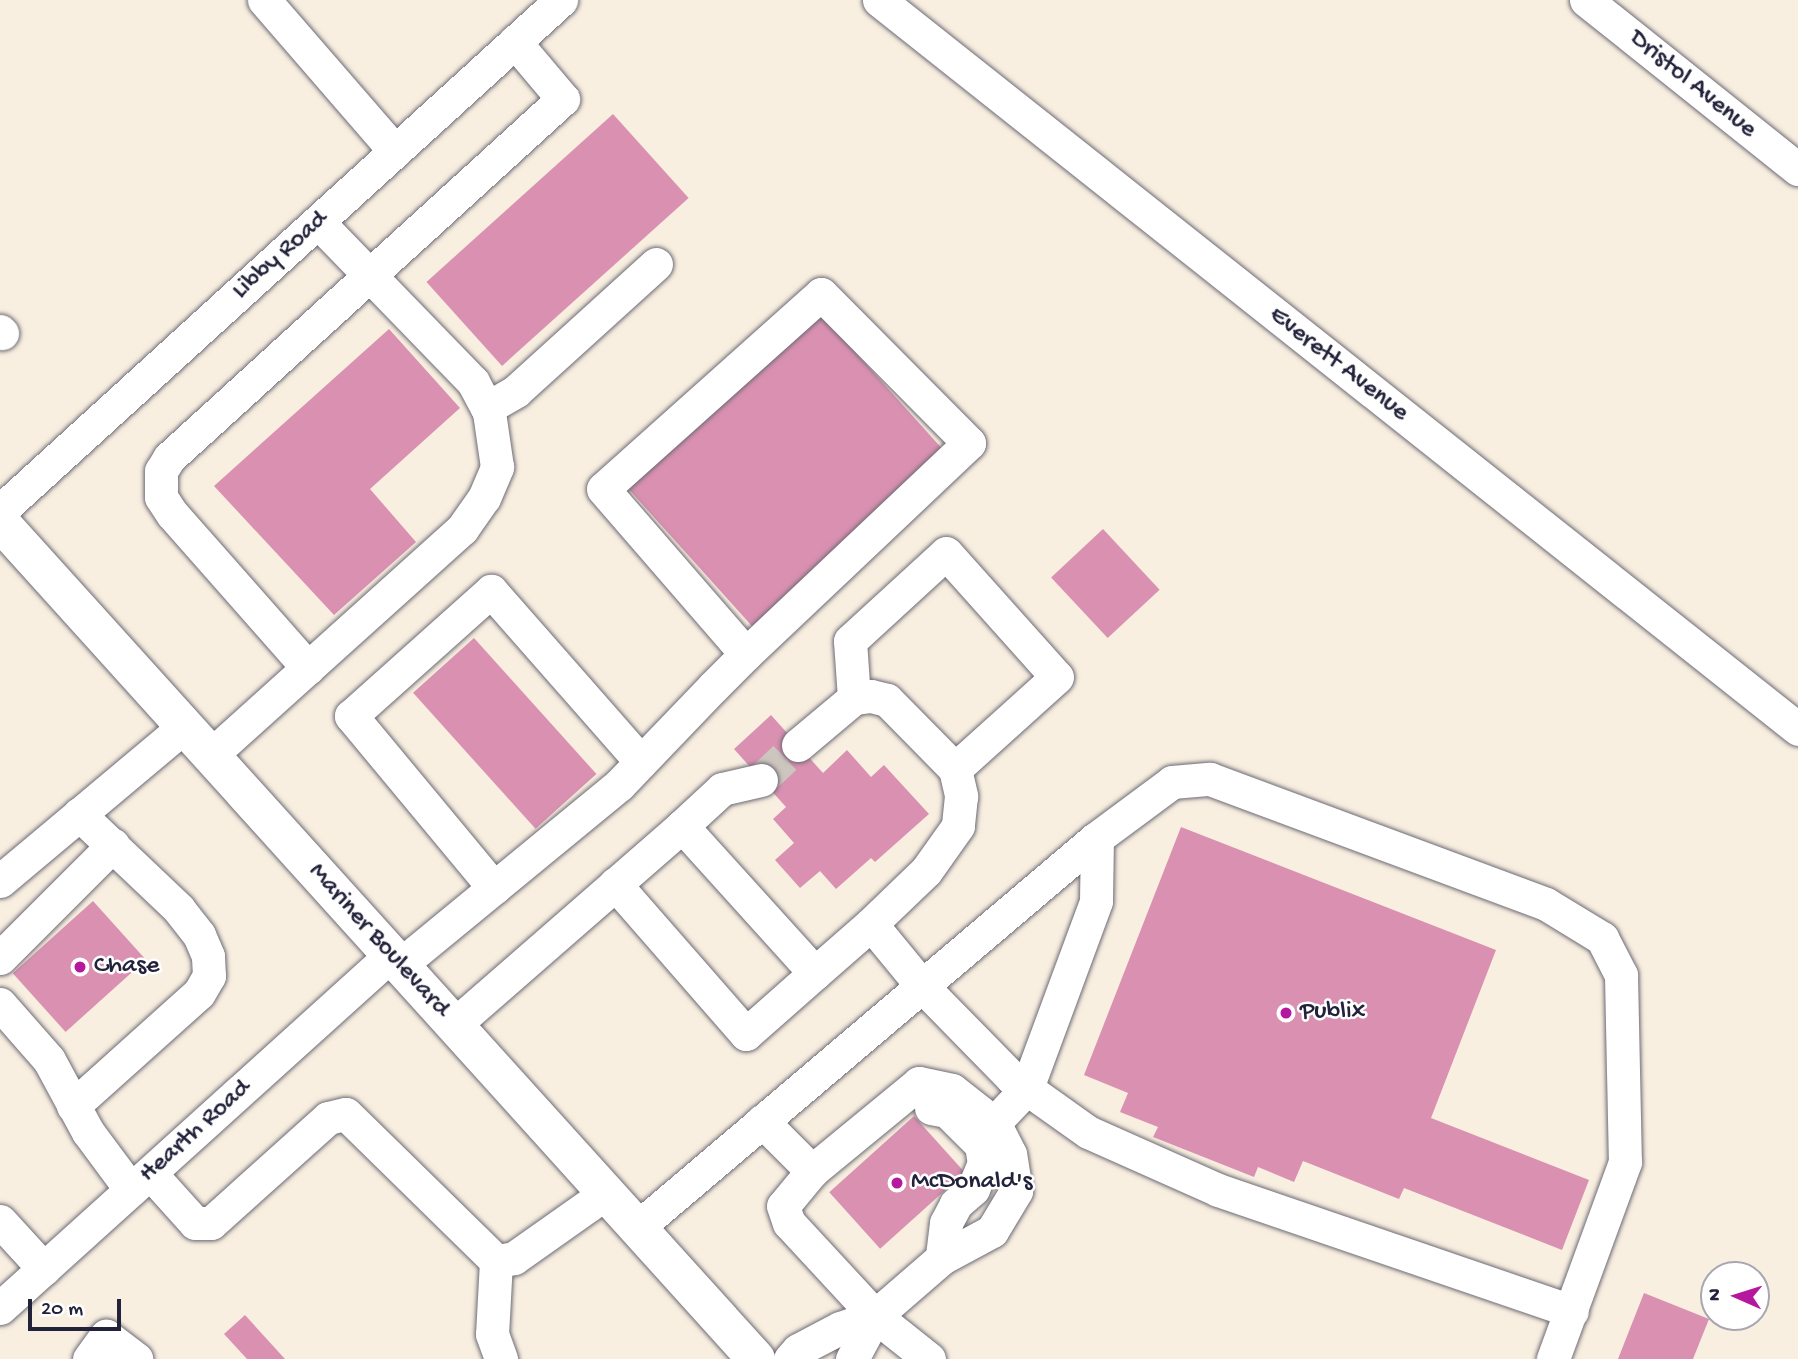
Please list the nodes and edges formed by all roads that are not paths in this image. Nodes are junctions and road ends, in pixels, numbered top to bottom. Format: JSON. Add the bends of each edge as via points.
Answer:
{"nodes":[{"id":1,"x":264,"y":0,"type":"edge"},
{"id":2,"x":561,"y":0,"type":"edge"},
{"id":3,"x":879,"y":0,"type":"edge"},
{"id":4,"x":1586,"y":0,"type":"edge"},
{"id":5,"x":515,"y":43,"type":"junction"},
{"id":6,"x":396,"y":151,"type":"junction"},
{"id":7,"x":1798,"y":169,"type":"edge"},
{"id":8,"x":318,"y":222,"type":"junction"},
{"id":9,"x":656,"y":264,"type":"dead end"},
{"id":10,"x":370,"y":275,"type":"junction"},
{"id":11,"x":487,"y":408,"type":"junction"},
{"id":12,"x":0,"y":511,"type":"edge"},
{"id":13,"x":0,"y":522,"type":"edge"},
{"id":14,"x":746,"y":654,"type":"junction"},
{"id":15,"x":308,"y":668,"type":"junction"},
{"id":16,"x":854,"y":698,"type":"junction"},
{"id":17,"x":185,"y":726,"type":"junction"},
{"id":18,"x":1798,"y":729,"type":"edge"},
{"id":19,"x":798,"y":745,"type":"tunnel mouth"},
{"id":20,"x":211,"y":755,"type":"junction"},
{"id":21,"x":641,"y":762,"type":"junction"},
{"id":22,"x":955,"y":769,"type":"junction"},
{"id":23,"x":761,"y":780,"type":"tunnel mouth"},
{"id":24,"x":79,"y":814,"type":"junction"},
{"id":25,"x":682,"y":826,"type":"junction"},
{"id":26,"x":1097,"y":838,"type":"junction"},
{"id":27,"x":113,"y":845,"type":"junction"},
{"id":28,"x":0,"y":881,"type":"edge"},
{"id":29,"x":615,"y":884,"type":"junction"},
{"id":30,"x":494,"y":888,"type":"junction"},
{"id":31,"x":871,"y":924,"type":"junction"},
{"id":32,"x":0,"y":958,"type":"edge"},
{"id":33,"x":396,"y":960,"type":"junction"},
{"id":34,"x":815,"y":972,"type":"junction"},
{"id":35,"x":922,"y":986,"type":"junction"},
{"id":36,"x":0,"y":1004,"type":"edge"},
{"id":37,"x":454,"y":1025,"type":"junction"},
{"id":38,"x":1027,"y":1088,"type":"junction"},
{"id":39,"x":74,"y":1106,"type":"junction"},
{"id":40,"x":762,"y":1121,"type":"junction"},
{"id":41,"x":994,"y":1123,"type":"junction"},
{"id":42,"x":812,"y":1171,"type":"junction"},
{"id":43,"x":141,"y":1181,"type":"junction"},
{"id":44,"x":606,"y":1193,"type":"junction"},
{"id":45,"x":0,"y":1221,"type":"edge"},
{"id":46,"x":789,"y":1223,"type":"junction"},
{"id":47,"x":638,"y":1227,"type":"junction"},
{"id":48,"x":942,"y":1258,"type":"junction"},
{"id":49,"x":496,"y":1261,"type":"junction"},
{"id":50,"x":44,"y":1269,"type":"junction"},
{"id":51,"x":0,"y":1308,"type":"edge"},
{"id":52,"x":1572,"y":1311,"type":"junction"},
{"id":53,"x":875,"y":1315,"type":"junction"},
{"id":54,"x":89,"y":1359,"type":"edge"},
{"id":55,"x":136,"y":1359,"type":"edge"},
{"id":56,"x":501,"y":1359,"type":"edge"},
{"id":57,"x":756,"y":1359,"type":"edge"},
{"id":58,"x":790,"y":1359,"type":"edge"},
{"id":59,"x":852,"y":1359,"type":"edge"},
{"id":60,"x":929,"y":1359,"type":"edge"},
{"id":61,"x":1553,"y":1359,"type":"edge"}],
"edges":[{"from":1,"to":6,"type":"street"},
{"from":2,"to":5,"type":"street","name":"Libby Road"},
{"from":3,"to":18,"type":"street","name":"Everett Avenue"},
{"from":4,"to":7,"type":"street","name":"Dristol Avenue"},
{"from":5,"to":6,"type":"street","name":"Libby Road"},
{"from":5,"to":10,"type":"street","via":[[563,99]]},
{"from":6,"to":8,"type":"street","name":"Libby Road"},
{"from":8,"to":10,"type":"street"},
{"from":8,"to":12,"type":"street","name":"Libby Road"},
{"from":9,"to":11,"type":"street","via":[[516,391]]},
{"from":10,"to":11,"type":"street","via":[[473,382]]},
{"from":10,"to":15,"type":"street","via":[[169,458],[161,471],[161,497],[172,514]]},
{"from":11,"to":15,"type":"street","via":[[497,467],[484,498],[462,529]]},
{"from":13,"to":17,"type":"main road","name":"Mariner Boulevard"},
{"from":14,"to":14,"type":"street","name":"Hearth Road","via":[[969,443],[821,294],[603,489]]},
{"from":14,"to":21,"type":"street","name":"Hearth Road"},
{"from":15,"to":20,"type":"street"},
{"from":16,"to":19,"type":"street"},
{"from":16,"to":22,"type":"street","via":[[887,700]]},
{"from":16,"to":22,"type":"street","via":[[850,641],[946,552],[1057,677]]},
{"from":17,"to":20,"type":"main road","name":"Mariner Boulevard"},
{"from":17,"to":24,"type":"street"},
{"from":20,"to":33,"type":"main road","name":"Mariner Boulevard"},
{"from":21,"to":30,"type":"street","name":"Hearth Road"},
{"from":21,"to":30,"type":"street","via":[[491,591],[351,716]]},
{"from":22,"to":31,"type":"street","via":[[961,796],[958,826],[926,872]]},
{"from":23,"to":25,"type":"street","via":[[722,789]]},
{"from":24,"to":27,"type":"street"},
{"from":24,"to":28,"type":"street"},
{"from":25,"to":29,"type":"street"},
{"from":25,"to":34,"type":"street"},
{"from":26,"to":35,"type":"street"},
{"from":26,"to":38,"type":"street","via":[[1096,901]]},
{"from":26,"to":52,"type":"street","via":[[1172,782],[1210,779],[1546,904],[1602,938],[1621,975],[1625,1162]]},
{"from":27,"to":32,"type":"street"},
{"from":27,"to":39,"type":"street","via":[[199,935],[208,956],[209,976],[199,993]]},
{"from":29,"to":34,"type":"street","via":[[746,1034]]},
{"from":29,"to":37,"type":"street"},
{"from":30,"to":33,"type":"street","name":"Hearth Road"},
{"from":31,"to":34,"type":"street"},
{"from":31,"to":35,"type":"street"},
{"from":33,"to":37,"type":"main road","name":"Mariner Boulevard"},
{"from":33,"to":43,"type":"street","name":"Hearth Road"},
{"from":35,"to":38,"type":"street"},
{"from":35,"to":40,"type":"street"},
{"from":36,"to":39,"type":"street","via":[[49,1060]]},
{"from":37,"to":44,"type":"main road","name":"Mariner Boulevard"},
{"from":38,"to":41,"type":"street"},
{"from":38,"to":52,"type":"street","via":[[1088,1132],[1218,1190]]},
{"from":39,"to":43,"type":"street"},
{"from":40,"to":42,"type":"street"},
{"from":40,"to":47,"type":"street"},
{"from":41,"to":42,"type":"street","via":[[952,1090],[919,1083]]},
{"from":41,"to":48,"type":"street","via":[[1010,1154],[1016,1191],[992,1231]]},
{"from":42,"to":46,"type":"street","via":[[783,1206]]},
{"from":43,"to":49,"type":"street","via":[[195,1223],[211,1223],[328,1118],[346,1114]]},
{"from":43,"to":50,"type":"street","name":"Hearth Road"},
{"from":44,"to":47,"type":"main road","name":"Mariner Boulevard"},
{"from":44,"to":49,"type":"street","via":[[514,1258]]},
{"from":45,"to":50,"type":"street"},
{"from":46,"to":48,"type":"street","via":[[913,1110],[947,1111],[981,1145],[984,1163],[973,1189],[956,1204],[946,1223]]},
{"from":46,"to":53,"type":"street"},
{"from":47,"to":57,"type":"main road","name":"Mariner Boulevard"},
{"from":48,"to":53,"type":"street"},
{"from":49,"to":56,"type":"street","via":[[492,1334]]},
{"from":50,"to":51,"type":"street","name":"Hearth Road"},
{"from":52,"to":61,"type":"street"},
{"from":53,"to":58,"type":"street","via":[[812,1342]]},
{"from":53,"to":59,"type":"street"},
{"from":53,"to":60,"type":"street"},
{"from":54,"to":55,"type":"street","via":[[107,1336]]}]}
